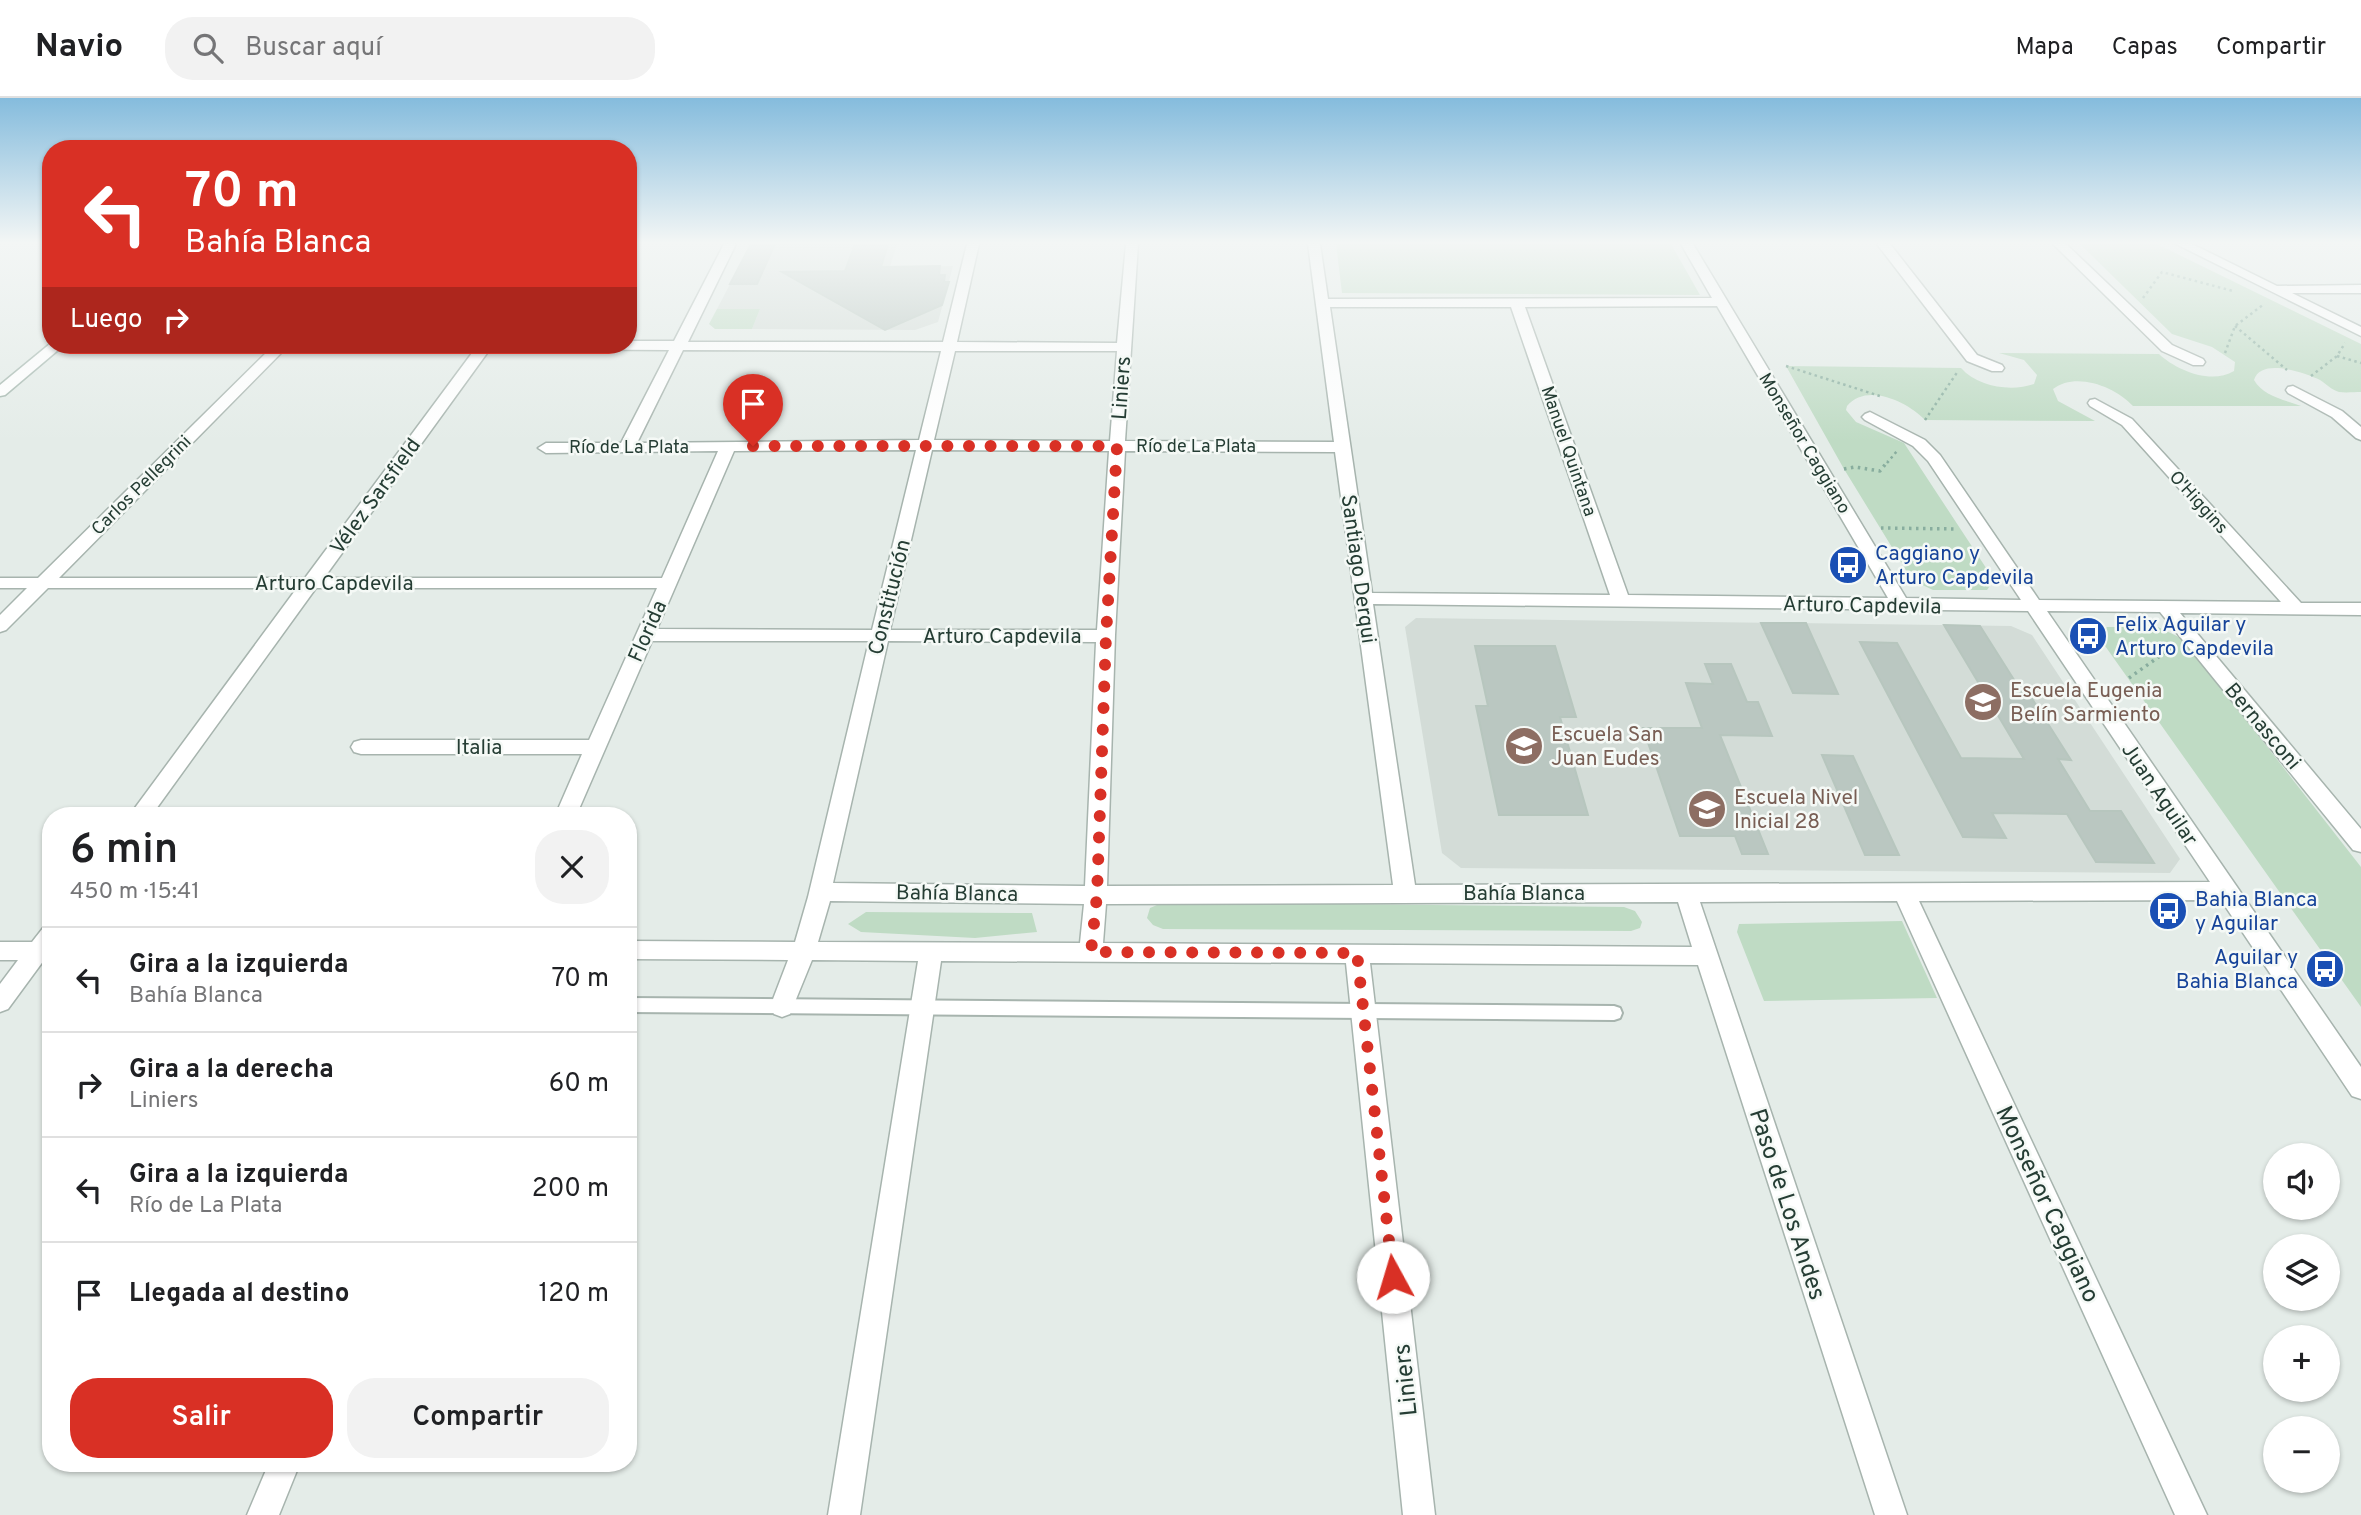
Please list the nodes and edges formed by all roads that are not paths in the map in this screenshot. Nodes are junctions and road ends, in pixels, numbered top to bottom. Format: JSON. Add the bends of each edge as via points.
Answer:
{"nodes":[{"id":1,"x":696,"y":310,"type":"edge"},
{"id":2,"x":958,"y":310,"type":"edge"},
{"id":3,"x":1127,"y":310,"type":"edge"},
{"id":4,"x":1323,"y":310,"type":"edge"},
{"id":5,"x":1519,"y":310,"type":"edge"},
{"id":6,"x":1727,"y":310,"type":"edge"},
{"id":7,"x":1935,"y":310,"type":"edge"},
{"id":8,"x":2128,"y":310,"type":"edge"},
{"id":9,"x":2311,"y":310,"type":"edge"},
{"id":10,"x":2354,"y":335,"type":"edge"},
{"id":11,"x":637,"y":346,"type":"edge"},
{"id":12,"x":678,"y":346,"type":"junction"},
{"id":13,"x":950,"y":347,"type":"junction"},
{"id":14,"x":1124,"y":347,"type":"junction"},
{"id":15,"x":46,"y":354,"type":"edge"},
{"id":16,"x":273,"y":354,"type":"edge"},
{"id":17,"x":479,"y":354,"type":"edge"},
{"id":18,"x":2198,"y":362,"type":"dead end"},
{"id":19,"x":1997,"y":369,"type":"dead end"},
{"id":20,"x":2293,"y":390,"type":"dead end"},
{"id":21,"x":0,"y":392,"type":"edge"},
{"id":22,"x":2095,"y":403,"type":"dead end"},
{"id":23,"x":1870,"y":417,"type":"dead end"},
{"id":24,"x":2361,"y":435,"type":"edge"},
{"id":25,"x":926,"y":445,"type":"junction"},
{"id":26,"x":1117,"y":446,"type":"junction"},
{"id":27,"x":627,"y":447,"type":"junction"},
{"id":28,"x":728,"y":447,"type":"junction"},
{"id":29,"x":1342,"y":447,"type":"junction"},
{"id":30,"x":546,"y":448,"type":"dead end"},
{"id":31,"x":0,"y":583,"type":"edge"},
{"id":32,"x":42,"y":583,"type":"junction"},
{"id":33,"x":312,"y":583,"type":"junction"},
{"id":34,"x":668,"y":583,"type":"junction"},
{"id":35,"x":1364,"y":598,"type":"junction"},
{"id":36,"x":1620,"y":600,"type":"junction"},
{"id":37,"x":1902,"y":606,"type":"junction"},
{"id":38,"x":2034,"y":607,"type":"junction"},
{"id":39,"x":2166,"y":608,"type":"junction"},
{"id":40,"x":2297,"y":609,"type":"junction"},
{"id":41,"x":2361,"y":610,"type":"edge"},
{"id":42,"x":0,"y":626,"type":"edge"},
{"id":43,"x":645,"y":635,"type":"junction"},
{"id":44,"x":880,"y":636,"type":"junction"},
{"id":45,"x":1106,"y":636,"type":"junction"},
{"id":46,"x":361,"y":747,"type":"dead end"},
{"id":47,"x":597,"y":747,"type":"junction"},
{"id":48,"x":146,"y":807,"type":"edge"},
{"id":49,"x":569,"y":807,"type":"edge"},
{"id":50,"x":2361,"y":844,"type":"edge"},
{"id":51,"x":2227,"y":891,"type":"junction"},
{"id":52,"x":822,"y":892,"type":"junction"},
{"id":53,"x":1686,"y":892,"type":"junction"},
{"id":54,"x":1904,"y":892,"type":"junction"},
{"id":55,"x":1405,"y":894,"type":"junction"},
{"id":56,"x":1097,"y":895,"type":"junction"},
{"id":57,"x":42,"y":946,"type":"edge"},
{"id":58,"x":637,"y":950,"type":"edge"},
{"id":59,"x":0,"y":951,"type":"edge"},
{"id":60,"x":42,"y":951,"type":"edge"},
{"id":61,"x":805,"y":951,"type":"junction"},
{"id":62,"x":931,"y":951,"type":"junction"},
{"id":63,"x":1091,"y":952,"type":"junction"},
{"id":64,"x":1357,"y":953,"type":"junction"},
{"id":65,"x":1707,"y":956,"type":"junction"},
{"id":66,"x":0,"y":1002,"type":"edge"},
{"id":67,"x":637,"y":1006,"type":"edge"},
{"id":68,"x":782,"y":1007,"type":"junction"},
{"id":69,"x":922,"y":1008,"type":"junction"},
{"id":70,"x":1364,"y":1012,"type":"junction"},
{"id":71,"x":1614,"y":1013,"type":"dead end"},
{"id":72,"x":2361,"y":1088,"type":"edge"},
{"id":73,"x":281,"y":1472,"type":"edge"},
{"id":74,"x":263,"y":1515,"type":"edge"},
{"id":75,"x":845,"y":1515,"type":"edge"},
{"id":76,"x":1419,"y":1515,"type":"edge"},
{"id":77,"x":1891,"y":1515,"type":"edge"},
{"id":78,"x":2191,"y":1515,"type":"edge"}],
"edges":[{"from":1,"to":12,"type":"street"},
{"from":2,"to":13,"type":"street","name":"Constitución"},
{"from":3,"to":14,"type":"street","name":"Liniers"},
{"from":4,"to":29,"type":"street","name":"Santiago Derqui"},
{"from":5,"to":36,"type":"street","name":"Manuel Quintana"},
{"from":6,"to":37,"type":"street","name":"Monseñor Caggiano"},
{"from":7,"to":19,"type":"street","via":[[1972,358]]},
{"from":8,"to":18,"type":"street","via":[[2167,348]]},
{"from":9,"to":10,"type":"street"},
{"from":11,"to":12,"type":"street"},
{"from":12,"to":13,"type":"street"},
{"from":12,"to":27,"type":"street"},
{"from":13,"to":14,"type":"street"},
{"from":13,"to":25,"type":"street","name":"Constitución"},
{"from":14,"to":26,"type":"street","name":"Liniers"},
{"from":15,"to":21,"type":"street"},
{"from":16,"to":32,"type":"street","name":"Carlos Pellegrini"},
{"from":17,"to":33,"type":"street","name":"Vélez Sarsfield"},
{"from":20,"to":24,"type":"street","via":[[2337,414]]},
{"from":22,"to":40,"type":"street","name":"O'Higgins","via":[[2127,422]]},
{"from":23,"to":38,"type":"street","name":"Juan Aguilar","via":[[1920,443],[1934,458]]},
{"from":25,"to":26,"type":"street","name":"Río de La Plata"},
{"from":25,"to":28,"type":"street","name":"Río de La Plata"},
{"from":25,"to":44,"type":"street","name":"Constitución"},
{"from":26,"to":29,"type":"street","name":"Río de La Plata"},
{"from":26,"to":45,"type":"street","name":"Liniers"},
{"from":27,"to":28,"type":"street","name":"Río de La Plata"},
{"from":27,"to":30,"type":"street","name":"Río de La Plata"},
{"from":28,"to":34,"type":"street","name":"Florida"},
{"from":29,"to":35,"type":"street","name":"Santiago Derqui"},
{"from":31,"to":32,"type":"street","name":"Arturo Capdevila"},
{"from":32,"to":33,"type":"street","name":"Arturo Capdevila"},
{"from":32,"to":42,"type":"street","name":"Carlos Pellegrini"},
{"from":33,"to":34,"type":"street","name":"Arturo Capdevila"},
{"from":33,"to":48,"type":"street","name":"Vélez Sarsfield"},
{"from":34,"to":43,"type":"street","name":"Florida"},
{"from":35,"to":36,"type":"street","name":"Arturo Capdevila"},
{"from":35,"to":55,"type":"street","name":"Santiago Derqui"},
{"from":36,"to":37,"type":"street","name":"Arturo Capdevila"},
{"from":37,"to":38,"type":"street","name":"Arturo Capdevila"},
{"from":38,"to":39,"type":"street","name":"Arturo Capdevila"},
{"from":38,"to":51,"type":"street","name":"Juan Aguilar"},
{"from":39,"to":40,"type":"street","name":"Arturo Capdevila"},
{"from":39,"to":50,"type":"street","name":"Bernasconi"},
{"from":40,"to":41,"type":"street","name":"Arturo Capdevila"},
{"from":43,"to":44,"type":"street","name":"Arturo Capdevila"},
{"from":43,"to":47,"type":"street","name":"Florida"},
{"from":44,"to":45,"type":"street","name":"Arturo Capdevila"},
{"from":44,"to":52,"type":"street","name":"Constitución"},
{"from":45,"to":56,"type":"street","name":"Liniers"},
{"from":46,"to":47,"type":"street","name":"Italia"},
{"from":47,"to":49,"type":"street","name":"Florida"},
{"from":51,"to":54,"type":"street","name":"Bahía Blanca"},
{"from":51,"to":72,"type":"street","name":"Juan Aguilar"},
{"from":52,"to":56,"type":"street","name":"Bahía Blanca"},
{"from":52,"to":61,"type":"street","name":"Constitución"},
{"from":53,"to":54,"type":"street","name":"Bahía Blanca"},
{"from":53,"to":55,"type":"street","name":"Bahía Blanca"},
{"from":53,"to":65,"type":"street","name":"Paso de Los Andes"},
{"from":54,"to":78,"type":"street","name":"Monseñor Caggiano"},
{"from":55,"to":56,"type":"street","name":"Bahía Blanca"},
{"from":56,"to":63,"type":"street","name":"Liniers"},
{"from":57,"to":59,"type":"street"},
{"from":58,"to":61,"type":"street"},
{"from":60,"to":66,"type":"street"},
{"from":61,"to":62,"type":"street"},
{"from":61,"to":68,"type":"street","name":"Constitución"},
{"from":62,"to":63,"type":"street"},
{"from":62,"to":69,"type":"street"},
{"from":63,"to":64,"type":"street"},
{"from":64,"to":65,"type":"street"},
{"from":64,"to":70,"type":"street","name":"Liniers"},
{"from":65,"to":77,"type":"street","name":"Paso de Los Andes"},
{"from":67,"to":68,"type":"lane"},
{"from":68,"to":69,"type":"lane"},
{"from":69,"to":70,"type":"lane"},
{"from":69,"to":75,"type":"street"},
{"from":70,"to":71,"type":"lane"},
{"from":70,"to":76,"type":"street","name":"Liniers"},
{"from":73,"to":74,"type":"street"}]}
